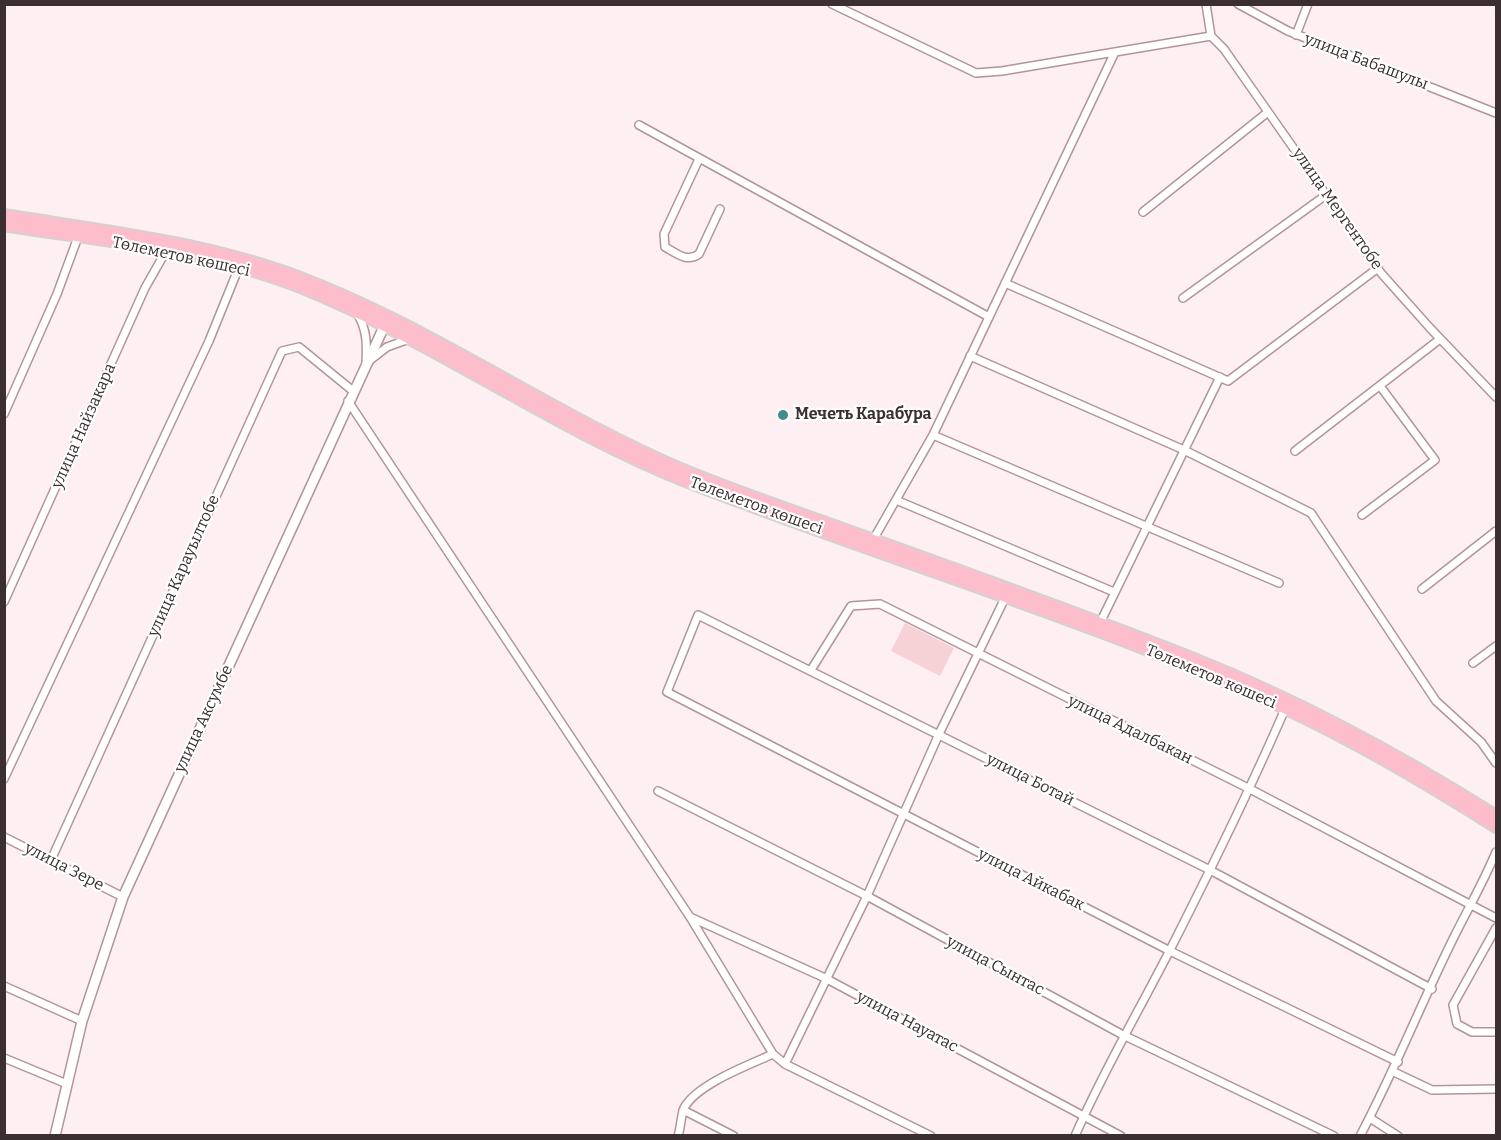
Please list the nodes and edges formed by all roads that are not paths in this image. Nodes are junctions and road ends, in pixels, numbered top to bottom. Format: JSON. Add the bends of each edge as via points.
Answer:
{"nodes":[{"id":1,"x":832,"y":4,"type":"edge"},
{"id":2,"x":1206,"y":4,"type":"edge"},
{"id":3,"x":1238,"y":4,"type":"edge"},
{"id":4,"x":1308,"y":4,"type":"edge"},
{"id":5,"x":1296,"y":35,"type":"junction"},
{"id":6,"x":1211,"y":36,"type":"junction"},
{"id":7,"x":1115,"y":52,"type":"junction"},
{"id":8,"x":1268,"y":112,"type":"junction"},
{"id":9,"x":1497,"y":113,"type":"edge"},
{"id":10,"x":639,"y":125,"type":"dead end"},
{"id":11,"x":699,"y":159,"type":"junction"},
{"id":12,"x":1326,"y":195,"type":"junction"},
{"id":13,"x":720,"y":209,"type":"dead end"},
{"id":14,"x":1143,"y":212,"type":"dead end"},
{"id":15,"x":4,"y":215,"type":"edge"},
{"id":16,"x":4,"y":225,"type":"edge"},
{"id":17,"x":78,"y":237,"type":"junction"},
{"id":18,"x":166,"y":251,"type":"junction"},
{"id":19,"x":239,"y":267,"type":"junction"},
{"id":20,"x":1378,"y":267,"type":"junction"},
{"id":21,"x":1005,"y":283,"type":"junction"},
{"id":22,"x":1183,"y":298,"type":"dead end"},
{"id":23,"x":356,"y":311,"type":"junction"},
{"id":24,"x":989,"y":317,"type":"junction"},
{"id":25,"x":387,"y":320,"type":"junction"},
{"id":26,"x":411,"y":339,"type":"junction"},
{"id":27,"x":1440,"y":339,"type":"junction"},
{"id":28,"x":970,"y":356,"type":"junction"},
{"id":29,"x":365,"y":365,"type":"junction"},
{"id":30,"x":1220,"y":378,"type":"junction"},
{"id":31,"x":1380,"y":386,"type":"junction"},
{"id":32,"x":353,"y":391,"type":"junction"},
{"id":33,"x":1497,"y":397,"type":"edge"},
{"id":34,"x":348,"y":401,"type":"junction"},
{"id":35,"x":4,"y":414,"type":"edge"},
{"id":36,"x":933,"y":435,"type":"junction"},
{"id":37,"x":1184,"y":450,"type":"junction"},
{"id":38,"x":1295,"y":451,"type":"dead end"},
{"id":39,"x":896,"y":500,"type":"junction"},
{"id":40,"x":1362,"y":515,"type":"dead end"},
{"id":41,"x":1146,"y":527,"type":"junction"},
{"id":42,"x":1497,"y":531,"type":"edge"},
{"id":43,"x":873,"y":540,"type":"junction"},
{"id":44,"x":1279,"y":583,"type":"dead end"},
{"id":45,"x":1422,"y":589,"type":"dead end"},
{"id":46,"x":1114,"y":592,"type":"junction"},
{"id":47,"x":1005,"y":598,"type":"junction"},
{"id":48,"x":4,"y":602,"type":"edge"},
{"id":49,"x":1061,"y":613,"type":"junction"},
{"id":50,"x":1100,"y":623,"type":"junction"},
{"id":51,"x":1497,"y":646,"type":"edge"},
{"id":52,"x":979,"y":655,"type":"junction"},
{"id":53,"x":1473,"y":663,"type":"dead end"},
{"id":54,"x":811,"y":670,"type":"junction"},
{"id":55,"x":667,"y":692,"type":"joint"},
{"id":56,"x":1286,"y":709,"type":"junction"},
{"id":57,"x":939,"y":734,"type":"junction"},
{"id":58,"x":1497,"y":763,"type":"edge"},
{"id":59,"x":4,"y":779,"type":"edge"},
{"id":60,"x":1250,"y":789,"type":"junction"},
{"id":61,"x":658,"y":791,"type":"dead end"},
{"id":62,"x":905,"y":815,"type":"junction"},
{"id":63,"x":1497,"y":816,"type":"edge"},
{"id":64,"x":1497,"y":827,"type":"edge"},
{"id":65,"x":4,"y":837,"type":"edge"},
{"id":66,"x":1497,"y":852,"type":"edge"},
{"id":67,"x":51,"y":860,"type":"junction"},
{"id":68,"x":1210,"y":870,"type":"junction"},
{"id":69,"x":867,"y":896,"type":"junction"},
{"id":70,"x":123,"y":897,"type":"junction"},
{"id":71,"x":1473,"y":904,"type":"junction"},
{"id":72,"x":690,"y":917,"type":"junction"},
{"id":73,"x":1497,"y":918,"type":"edge"},
{"id":74,"x":1497,"y":928,"type":"edge"},
{"id":75,"x":1170,"y":951,"type":"junction"},
{"id":76,"x":825,"y":978,"type":"junction"},
{"id":77,"x":4,"y":986,"type":"edge"},
{"id":78,"x":1432,"y":989,"type":"junction"},
{"id":79,"x":82,"y":1021,"type":"junction"},
{"id":80,"x":1497,"y":1032,"type":"edge"},
{"id":81,"x":1123,"y":1035,"type":"junction"},
{"id":82,"x":773,"y":1054,"type":"junction"},
{"id":83,"x":4,"y":1058,"type":"edge"},
{"id":84,"x":1398,"y":1062,"type":"junction"},
{"id":85,"x":785,"y":1064,"type":"junction"},
{"id":86,"x":1394,"y":1072,"type":"junction"},
{"id":87,"x":67,"y":1084,"type":"junction"},
{"id":88,"x":1497,"y":1089,"type":"edge"},
{"id":89,"x":683,"y":1110,"type":"junction"},
{"id":90,"x":1083,"y":1117,"type":"junction"},
{"id":91,"x":1370,"y":1118,"type":"junction"},
{"id":92,"x":55,"y":1136,"type":"edge"},
{"id":93,"x":678,"y":1136,"type":"edge"},
{"id":94,"x":734,"y":1136,"type":"edge"},
{"id":95,"x":931,"y":1136,"type":"edge"},
{"id":96,"x":1075,"y":1136,"type":"edge"},
{"id":97,"x":1121,"y":1136,"type":"edge"},
{"id":98,"x":1334,"y":1136,"type":"edge"},
{"id":99,"x":1360,"y":1136,"type":"edge"},
{"id":100,"x":1398,"y":1136,"type":"edge"}],
"edges":[{"from":1,"to":7,"type":"street","via":[[976,73]]},
{"from":2,"to":6,"type":"street"},
{"from":3,"to":5,"type":"street","name":"улица Бабашулы"},
{"from":4,"to":5,"type":"street"},
{"from":5,"to":9,"type":"street","name":"улица Бабашулы"},
{"from":6,"to":7,"type":"street"},
{"from":6,"to":8,"type":"street","name":"улица Мергентобе"},
{"from":7,"to":21,"type":"street"},
{"from":8,"to":12,"type":"street","name":"улица Мергентобе"},
{"from":8,"to":14,"type":"street"},
{"from":10,"to":11,"type":"street"},
{"from":11,"to":13,"type":"street","via":[[664,234],[665,247],[685,258],[699,254]]},
{"from":11,"to":24,"type":"street"},
{"from":12,"to":20,"type":"street","name":"улица Мергентобе"},
{"from":12,"to":22,"type":"street"},
{"from":15,"to":25,"type":"main road","name":"Төлеметов көшесі","via":[[169,242],[243,259],[297,277]]},
{"from":16,"to":17,"type":"main road","name":"Төлеметов көшесі"},
{"from":17,"to":18,"type":"main road","name":"Төлеметов көшесі"},
{"from":17,"to":35,"type":"street"},
{"from":18,"to":19,"type":"main road","name":"Төлеметов көшесі"},
{"from":18,"to":48,"type":"street","name":"улица Найзакара","via":[[145,288]]},
{"from":19,"to":23,"type":"main road","name":"Төлеметов көшесі"},
{"from":19,"to":59,"type":"street","via":[[209,341]]},
{"from":20,"to":27,"type":"street","name":"улица Мергентобе"},
{"from":20,"to":30,"type":"street","via":[[1228,381]]},
{"from":21,"to":24,"type":"street"},
{"from":21,"to":30,"type":"street"},
{"from":23,"to":25,"type":"main road","name":"Төлеметов көшесі"},
{"from":23,"to":29,"type":"street","via":[[367,337]]},
{"from":24,"to":28,"type":"street"},
{"from":25,"to":26,"type":"main road","name":"Төлеметов көшесі"},
{"from":25,"to":29,"type":"main road","name":"улица Аксумбе"},
{"from":25,"to":43,"type":"main road","name":"Төлеметов көшесі","via":[[541,402],[685,471]]},
{"from":26,"to":29,"type":"street","via":[[387,347]]},
{"from":26,"to":47,"type":"main road","name":"Төлеметов көшесі","via":[[593,440],[682,479]]},
{"from":27,"to":31,"type":"street"},
{"from":27,"to":33,"type":"street","name":"улица Мергентобе"},
{"from":28,"to":36,"type":"street"},
{"from":28,"to":37,"type":"street"},
{"from":29,"to":32,"type":"main road","name":"улица Аксумбе"},
{"from":30,"to":37,"type":"street"},
{"from":31,"to":38,"type":"street"},
{"from":31,"to":40,"type":"street","via":[[1435,460]]},
{"from":32,"to":34,"type":"main road","name":"улица Аксумбе"},
{"from":32,"to":67,"type":"street","name":"улица Карауылтобе","via":[[299,347],[282,351]]},
{"from":34,"to":70,"type":"main road","name":"улица Аксумбе"},
{"from":34,"to":72,"type":"street"},
{"from":36,"to":39,"type":"street"},
{"from":36,"to":41,"type":"street"},
{"from":37,"to":41,"type":"street"},
{"from":37,"to":58,"type":"street","via":[[1311,513],[1436,701],[1481,741]]},
{"from":39,"to":43,"type":"street"},
{"from":39,"to":46,"type":"street"},
{"from":41,"to":44,"type":"street"},
{"from":41,"to":46,"type":"street"},
{"from":42,"to":45,"type":"street"},
{"from":43,"to":49,"type":"main road","name":"Төлеметов көшесі"},
{"from":46,"to":50,"type":"street"},
{"from":47,"to":49,"type":"main road","name":"Төлеметов көшесі"},
{"from":47,"to":52,"type":"street"},
{"from":49,"to":50,"type":"main road","name":"Төлеметов көшесі"},
{"from":49,"to":56,"type":"main road","name":"Төлеметов көшесі"},
{"from":50,"to":63,"type":"main road","name":"Төлеметов көшесі","via":[[1291,702],[1444,783]]},
{"from":51,"to":53,"type":"street"},
{"from":52,"to":54,"type":"street","name":"улица Адалбакан","via":[[880,604],[851,606]]},
{"from":52,"to":57,"type":"street"},
{"from":52,"to":60,"type":"street","name":"улица Адалбакан"},
{"from":54,"to":55,"type":"street","name":"улица Ботай","via":[[698,615]]},
{"from":54,"to":57,"type":"street","name":"улица Ботай"},
{"from":55,"to":62,"type":"street","name":"улица Айкабак"},
{"from":56,"to":60,"type":"street"},
{"from":56,"to":64,"type":"main road","name":"Төлеметов көшесі","via":[[1368,751]]},
{"from":57,"to":62,"type":"street"},
{"from":57,"to":68,"type":"street","name":"улица Ботай"},
{"from":60,"to":68,"type":"street"},
{"from":60,"to":71,"type":"street","name":"улица Адалбакан"},
{"from":61,"to":69,"type":"street","name":"улица Сынтас"},
{"from":62,"to":69,"type":"street"},
{"from":62,"to":75,"type":"street","name":"улица Айкабак"},
{"from":65,"to":67,"type":"street","name":"улица Зере"},
{"from":66,"to":71,"type":"street"},
{"from":67,"to":70,"type":"street","name":"улица Зере"},
{"from":68,"to":75,"type":"street"},
{"from":68,"to":78,"type":"street","name":"улица Ботай"},
{"from":69,"to":76,"type":"street"},
{"from":69,"to":81,"type":"street","name":"улица Сынтас"},
{"from":70,"to":79,"type":"main road","name":"улица Аксумбе"},
{"from":71,"to":73,"type":"street","name":"улица Адалбакан"},
{"from":71,"to":78,"type":"street","via":[[1455,934]]},
{"from":72,"to":76,"type":"street","name":"улица Науатас"},
{"from":72,"to":82,"type":"street"},
{"from":74,"to":80,"type":"street","via":[[1454,1005],[1457,1024],[1472,1032]]},
{"from":75,"to":81,"type":"street"},
{"from":75,"to":84,"type":"street","name":"улица Айкабак"},
{"from":76,"to":85,"type":"street"},
{"from":76,"to":90,"type":"street","name":"улица Науатас"},
{"from":77,"to":79,"type":"street"},
{"from":78,"to":84,"type":"street"},
{"from":79,"to":87,"type":"main road","name":"улица Аксумбе"},
{"from":81,"to":90,"type":"street"},
{"from":81,"to":98,"type":"street","name":"улица Сынтас"},
{"from":82,"to":85,"type":"street"},
{"from":82,"to":89,"type":"street","via":[[704,1089]]},
{"from":83,"to":87,"type":"street"},
{"from":84,"to":86,"type":"street"},
{"from":85,"to":95,"type":"street"},
{"from":86,"to":88,"type":"street","via":[[1432,1090]]},
{"from":86,"to":91,"type":"street"},
{"from":87,"to":92,"type":"main road","name":"улица Аксумбе"},
{"from":89,"to":93,"type":"street"},
{"from":89,"to":94,"type":"street"},
{"from":90,"to":96,"type":"street"},
{"from":90,"to":97,"type":"street","name":"улица Науатас"},
{"from":91,"to":99,"type":"street"},
{"from":91,"to":100,"type":"street"}]}
